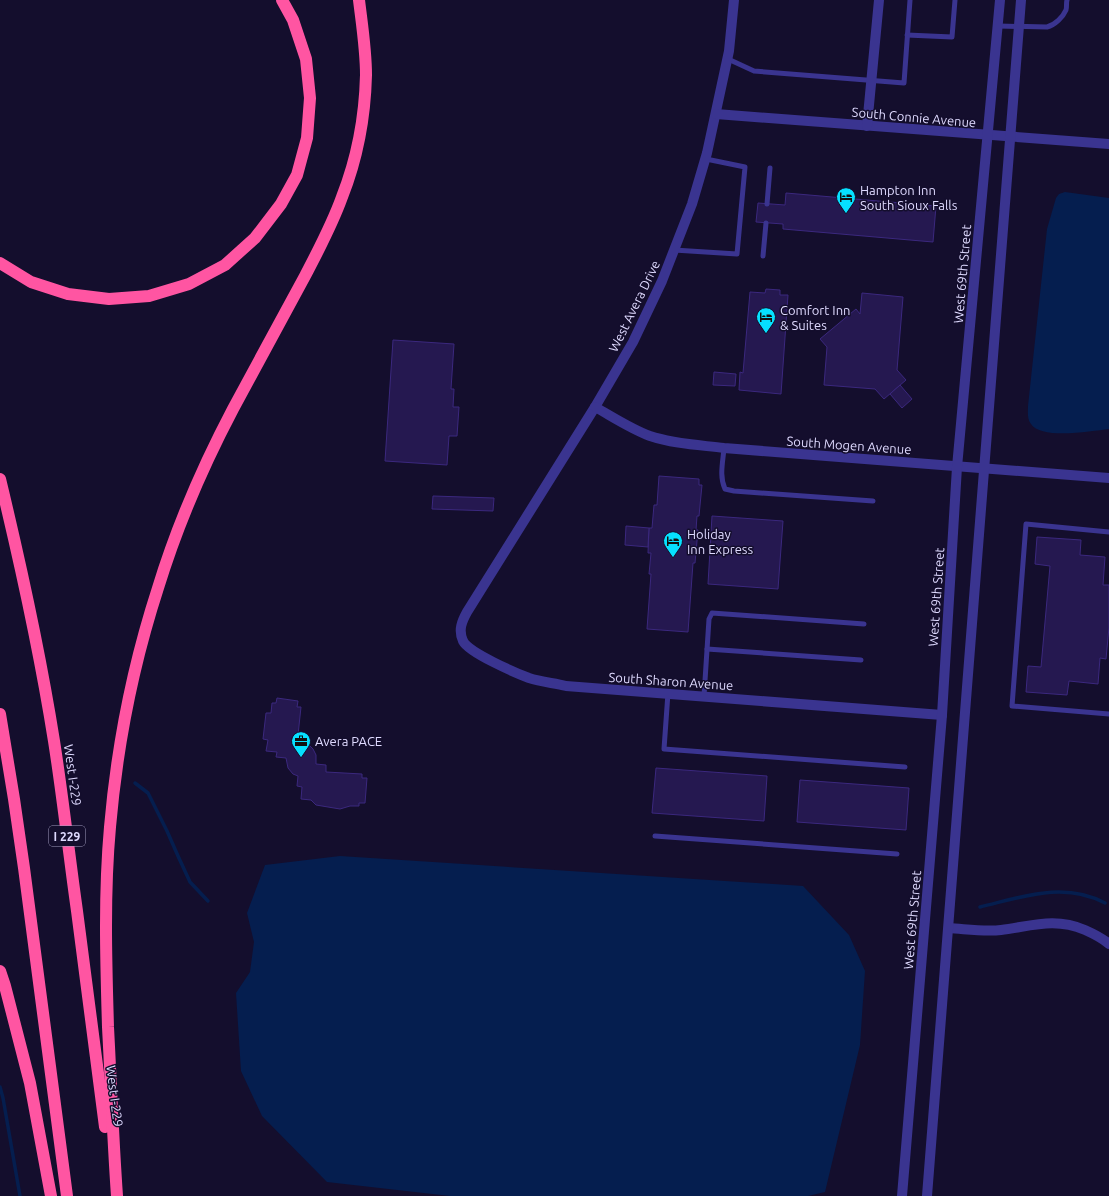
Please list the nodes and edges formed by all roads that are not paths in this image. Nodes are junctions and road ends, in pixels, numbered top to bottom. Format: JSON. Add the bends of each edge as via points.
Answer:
{"nodes":[{"id":1,"x":282,"y":0,"type":"edge"},
{"id":2,"x":359,"y":0,"type":"edge"},
{"id":3,"x":734,"y":0,"type":"edge"},
{"id":4,"x":879,"y":0,"type":"edge"},
{"id":5,"x":910,"y":0,"type":"edge"},
{"id":6,"x":955,"y":0,"type":"edge"},
{"id":7,"x":1000,"y":0,"type":"edge"},
{"id":8,"x":1021,"y":0,"type":"edge"},
{"id":9,"x":1067,"y":0,"type":"edge"},
{"id":10,"x":998,"y":26,"type":"junction"},
{"id":11,"x":1019,"y":26,"type":"junction"},
{"id":12,"x":907,"y":35,"type":"junction"},
{"id":13,"x":728,"y":59,"type":"junction"},
{"id":14,"x":871,"y":81,"type":"junction"},
{"id":15,"x":716,"y":114,"type":"junction"},
{"id":16,"x":867,"y":126,"type":"junction"},
{"id":17,"x":987,"y":136,"type":"junction"},
{"id":18,"x":1009,"y":137,"type":"junction"},
{"id":19,"x":1109,"y":144,"type":"edge"},
{"id":20,"x":706,"y":159,"type":"junction"},
{"id":21,"x":770,"y":168,"type":"dead end"},
{"id":22,"x":767,"y":204,"type":"dead end"},
{"id":23,"x":766,"y":223,"type":"dead end"},
{"id":24,"x":674,"y":250,"type":"junction"},
{"id":25,"x":763,"y":256,"type":"dead end"},
{"id":26,"x":0,"y":263,"type":"edge"},
{"id":27,"x":595,"y":407,"type":"junction"},
{"id":28,"x":724,"y":448,"type":"junction"},
{"id":29,"x":957,"y":467,"type":"junction"},
{"id":30,"x":983,"y":468,"type":"junction"},
{"id":31,"x":1109,"y":478,"type":"edge"},
{"id":32,"x":0,"y":479,"type":"edge"},
{"id":33,"x":872,"y":501,"type":"dead end"},
{"id":34,"x":1109,"y":532,"type":"edge"},
{"id":35,"x":480,"y":592,"type":"joint"},
{"id":36,"x":864,"y":624,"type":"dead end"},
{"id":37,"x":707,"y":649,"type":"junction"},
{"id":38,"x":861,"y":660,"type":"dead end"},
{"id":39,"x":668,"y":693,"type":"junction"},
{"id":40,"x":704,"y":696,"type":"junction"},
{"id":41,"x":0,"y":714,"type":"edge"},
{"id":42,"x":1109,"y":714,"type":"edge"},
{"id":43,"x":942,"y":716,"type":"junction"},
{"id":44,"x":905,"y":767,"type":"dead end"},
{"id":45,"x":655,"y":836,"type":"dead end"},
{"id":46,"x":897,"y":854,"type":"dead end"},
{"id":47,"x":949,"y":928,"type":"junction"},
{"id":48,"x":1107,"y":939,"type":"edge"},
{"id":49,"x":0,"y":971,"type":"edge"},
{"id":50,"x":51,"y":1196,"type":"edge"},
{"id":51,"x":66,"y":1196,"type":"edge"},
{"id":52,"x":115,"y":1196,"type":"edge"},
{"id":53,"x":902,"y":1196,"type":"edge"},
{"id":54,"x":927,"y":1196,"type":"edge"}],
"edges":[{"from":1,"to":26,"type":"highway","via":[[293,20],[306,59],[310,98],[307,138],[294,181],[281,204],[255,238],[225,265],[189,284],[149,296],[108,299],[68,294],[30,282]]},
{"from":2,"to":52,"type":"highway","via":[[366,77],[358,141],[342,198],[323,241],[232,410],[192,496],[157,590],[124,721],[110,820],[106,903]]},
{"from":3,"to":13,"type":"street","name":"West Avera Drive"},
{"from":4,"to":14,"type":"street"},
{"from":5,"to":12,"type":"lane"},
{"from":6,"to":12,"type":"lane","via":[[952,37]]},
{"from":7,"to":10,"type":"street","name":"West 69th Street"},
{"from":8,"to":11,"type":"street"},
{"from":9,"to":11,"type":"lane","via":[[1066,10],[1055,24],[1047,27]]},
{"from":10,"to":11,"type":"lane"},
{"from":10,"to":17,"type":"street","name":"West 69th Street"},
{"from":11,"to":18,"type":"street"},
{"from":12,"to":14,"type":"lane","via":[[904,83]]},
{"from":13,"to":14,"type":"lane","via":[[754,72]]},
{"from":13,"to":15,"type":"street","name":"West Avera Drive"},
{"from":14,"to":16,"type":"street"},
{"from":15,"to":16,"type":"street","name":"South Connie Avenue"},
{"from":15,"to":20,"type":"street","name":"West Avera Drive"},
{"from":16,"to":17,"type":"street","name":"South Connie Avenue"},
{"from":17,"to":18,"type":"street","name":"South Connie Avenue"},
{"from":17,"to":29,"type":"street","name":"West 69th Street"},
{"from":18,"to":19,"type":"street","name":"South Connie Avenue"},
{"from":18,"to":30,"type":"street"},
{"from":20,"to":24,"type":"street","name":"West Avera Drive"},
{"from":20,"to":24,"type":"lane","via":[[745,167],[737,254]]},
{"from":21,"to":22,"type":"lane"},
{"from":23,"to":25,"type":"lane"},
{"from":24,"to":27,"type":"street","name":"West Avera Drive","via":[[633,342]]},
{"from":27,"to":28,"type":"street","name":"South Mogen Avenue","via":[[651,436],[674,442]]},
{"from":27,"to":35,"type":"street","name":"West Avera Drive"},
{"from":28,"to":29,"type":"street","name":"South Mogen Avenue"},
{"from":28,"to":33,"type":"lane","via":[[721,473],[725,489]]},
{"from":29,"to":30,"type":"street","name":"South Mogen Avenue"},
{"from":29,"to":43,"type":"street","name":"West 69th Street"},
{"from":30,"to":31,"type":"street","name":"South Mogen Avenue"},
{"from":30,"to":47,"type":"street"},
{"from":32,"to":52,"type":"highway","name":"West I-229","number":"I 229","via":[[28,602],[54,741]]},
{"from":34,"to":42,"type":"lane","via":[[1026,524],[1012,706]]},
{"from":35,"to":39,"type":"street","name":"South Sharon Avenue","via":[[461,623],[460,632],[463,642],[469,648],[498,665],[530,678],[566,686]]},
{"from":36,"to":37,"type":"lane","via":[[712,614],[709,619]]},
{"from":37,"to":38,"type":"lane"},
{"from":37,"to":40,"type":"lane"},
{"from":39,"to":40,"type":"street","name":"South Sharon Avenue"},
{"from":39,"to":44,"type":"lane","via":[[664,749]]},
{"from":40,"to":43,"type":"street","name":"South Sharon Avenue"},
{"from":41,"to":51,"type":"highway","via":[[14,799]]},
{"from":43,"to":53,"type":"street","name":"West 69th Street"},
{"from":45,"to":46,"type":"lane"},
{"from":47,"to":48,"type":"street","via":[[988,931],[1051,922],[1068,924]]},
{"from":47,"to":54,"type":"street"},
{"from":49,"to":50,"type":"highway","via":[[30,1083]]}]}
